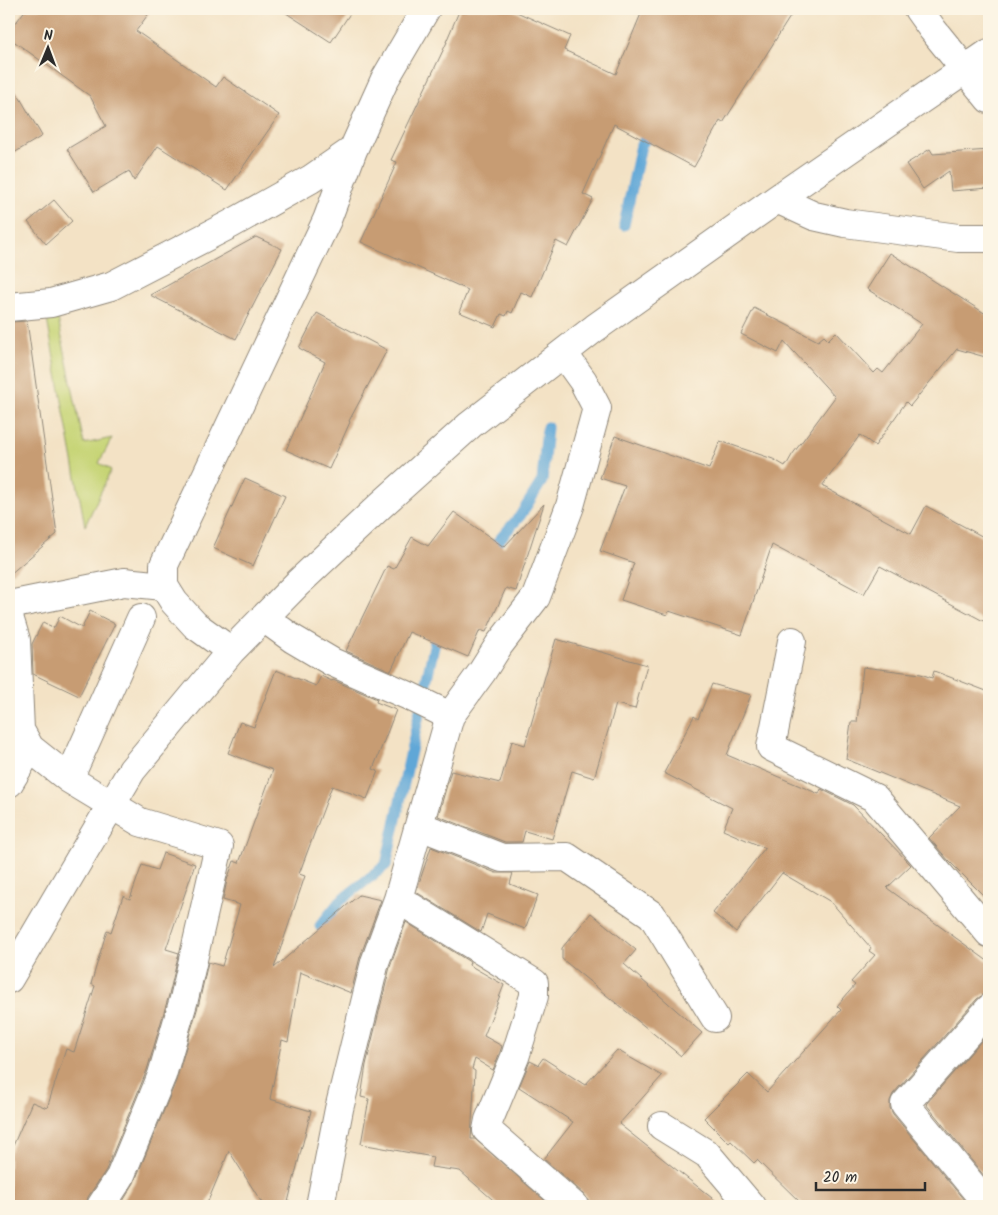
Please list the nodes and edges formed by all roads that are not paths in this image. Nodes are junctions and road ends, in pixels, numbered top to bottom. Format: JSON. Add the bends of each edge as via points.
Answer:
{"nodes":[{"id":1,"x":426,"y":9,"type":"edge"},
{"id":2,"x":928,"y":12,"type":"edge"},
{"id":3,"x":989,"y":53,"type":"edge"},
{"id":4,"x":965,"y":69,"type":"junction"},
{"id":5,"x":989,"y":99,"type":"edge"},
{"id":6,"x":353,"y":150,"type":"junction"},
{"id":7,"x":777,"y":200,"type":"junction"},
{"id":8,"x":989,"y":238,"type":"edge"},
{"id":9,"x":9,"y":307,"type":"edge"},
{"id":10,"x":564,"y":353,"type":"junction"},
{"id":11,"x":164,"y":586,"type":"junction"},
{"id":12,"x":9,"y":605,"type":"edge"},
{"id":13,"x":9,"y":617,"type":"edge"},
{"id":14,"x":141,"y":618,"type":"dead end"},
{"id":15,"x":264,"y":618,"type":"junction"},
{"id":16,"x":792,"y":641,"type":"dead end"},
{"id":17,"x":232,"y":651,"type":"junction"},
{"id":18,"x":443,"y":712,"type":"junction"},
{"id":19,"x":30,"y":748,"type":"junction"},
{"id":20,"x":69,"y":779,"type":"junction"},
{"id":21,"x":9,"y":782,"type":"edge"},
{"id":22,"x":111,"y":805,"type":"junction"},
{"id":23,"x":420,"y":826,"type":"junction"},
{"id":24,"x":398,"y":899,"type":"junction"},
{"id":25,"x":989,"y":933,"type":"edge"},
{"id":26,"x":9,"y":979,"type":"edge"},
{"id":27,"x":989,"y":1009,"type":"edge"},
{"id":28,"x":715,"y":1018,"type":"dead end"},
{"id":29,"x":662,"y":1126,"type":"dead end"},
{"id":30,"x":102,"y":1206,"type":"edge"},
{"id":31,"x":320,"y":1206,"type":"edge"},
{"id":32,"x":574,"y":1206,"type":"edge"},
{"id":33,"x":751,"y":1206,"type":"edge"},
{"id":34,"x":989,"y":1206,"type":"edge"}],
"edges":[{"from":1,"to":6,"type":"street","via":[[385,79]]},
{"from":2,"to":4,"type":"street"},
{"from":3,"to":4,"type":"street"},
{"from":4,"to":5,"type":"street"},
{"from":4,"to":7,"type":"street"},
{"from":6,"to":9,"type":"street","via":[[311,179],[231,224],[110,286],[51,303]]},
{"from":6,"to":11,"type":"street","via":[[327,220],[164,565]]},
{"from":7,"to":8,"type":"street","via":[[814,216],[845,223],[958,238]]},
{"from":7,"to":10,"type":"street"},
{"from":10,"to":15,"type":"street","via":[[470,425]]},
{"from":10,"to":18,"type":"street","via":[[597,408],[570,506],[536,596],[482,672]]},
{"from":11,"to":12,"type":"street","via":[[124,582]]},
{"from":11,"to":17,"type":"street","via":[[195,625]]},
{"from":13,"to":19,"type":"street","via":[[16,640],[20,730]]},
{"from":14,"to":20,"type":"street"},
{"from":15,"to":17,"type":"street"},
{"from":15,"to":18,"type":"street","via":[[332,662]]},
{"from":16,"to":25,"type":"street","via":[[771,747],[875,798]]},
{"from":17,"to":22,"type":"street","via":[[132,770]]},
{"from":18,"to":23,"type":"street"},
{"from":19,"to":20,"type":"street"},
{"from":19,"to":21,"type":"street"},
{"from":20,"to":22,"type":"street"},
{"from":22,"to":26,"type":"street"},
{"from":22,"to":30,"type":"street","via":[[140,822],[219,846],[184,999],[162,1075],[120,1177]]},
{"from":23,"to":24,"type":"street"},
{"from":23,"to":28,"type":"street","via":[[502,858],[568,857],[652,915]]},
{"from":24,"to":31,"type":"street","via":[[375,962],[339,1109]]},
{"from":24,"to":32,"type":"street","via":[[534,983],[534,996],[518,1048],[487,1130]]},
{"from":27,"to":34,"type":"street","via":[[905,1104]]},
{"from":29,"to":33,"type":"street","via":[[707,1154]]}]}
